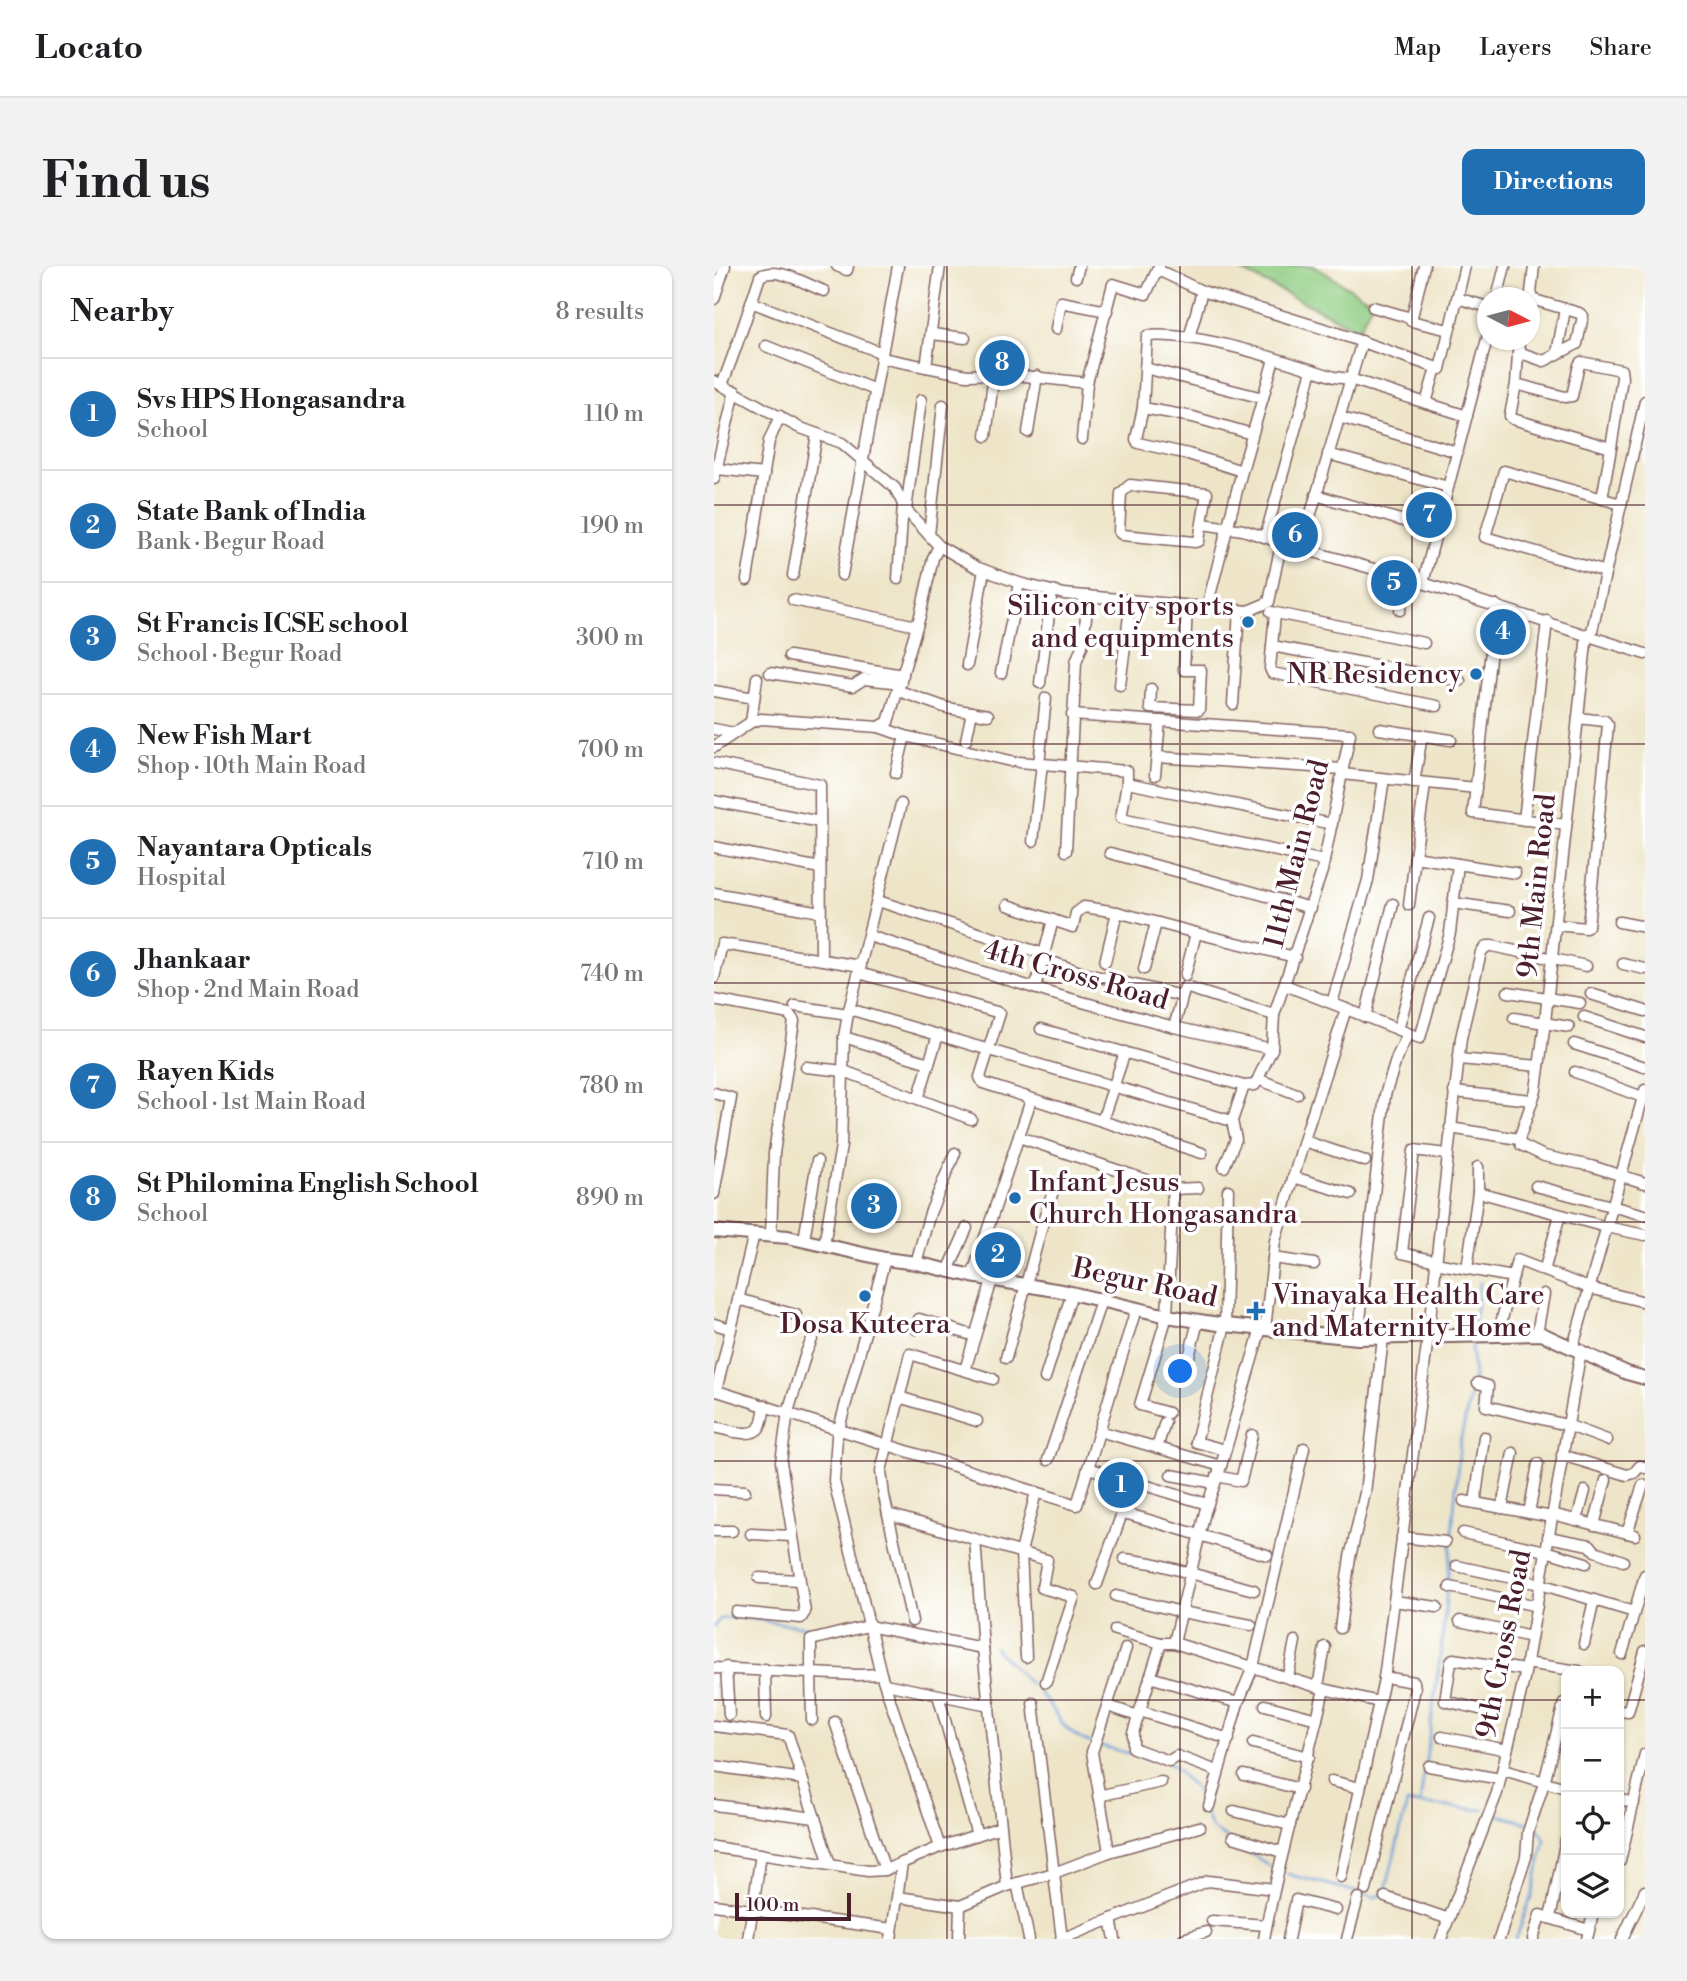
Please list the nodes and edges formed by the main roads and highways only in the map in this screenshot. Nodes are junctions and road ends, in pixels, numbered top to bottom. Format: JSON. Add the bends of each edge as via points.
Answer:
{"nodes":[{"id":1,"x":714,"y":1231,"type":"edge"},
{"id":2,"x":1645,"y":1378,"type":"edge"}],
"edges":[{"from":1,"to":2,"type":"main road","name":"Begur Road","via":[[804,1240],[1225,1325],[1358,1339],[1537,1334]]}]}
